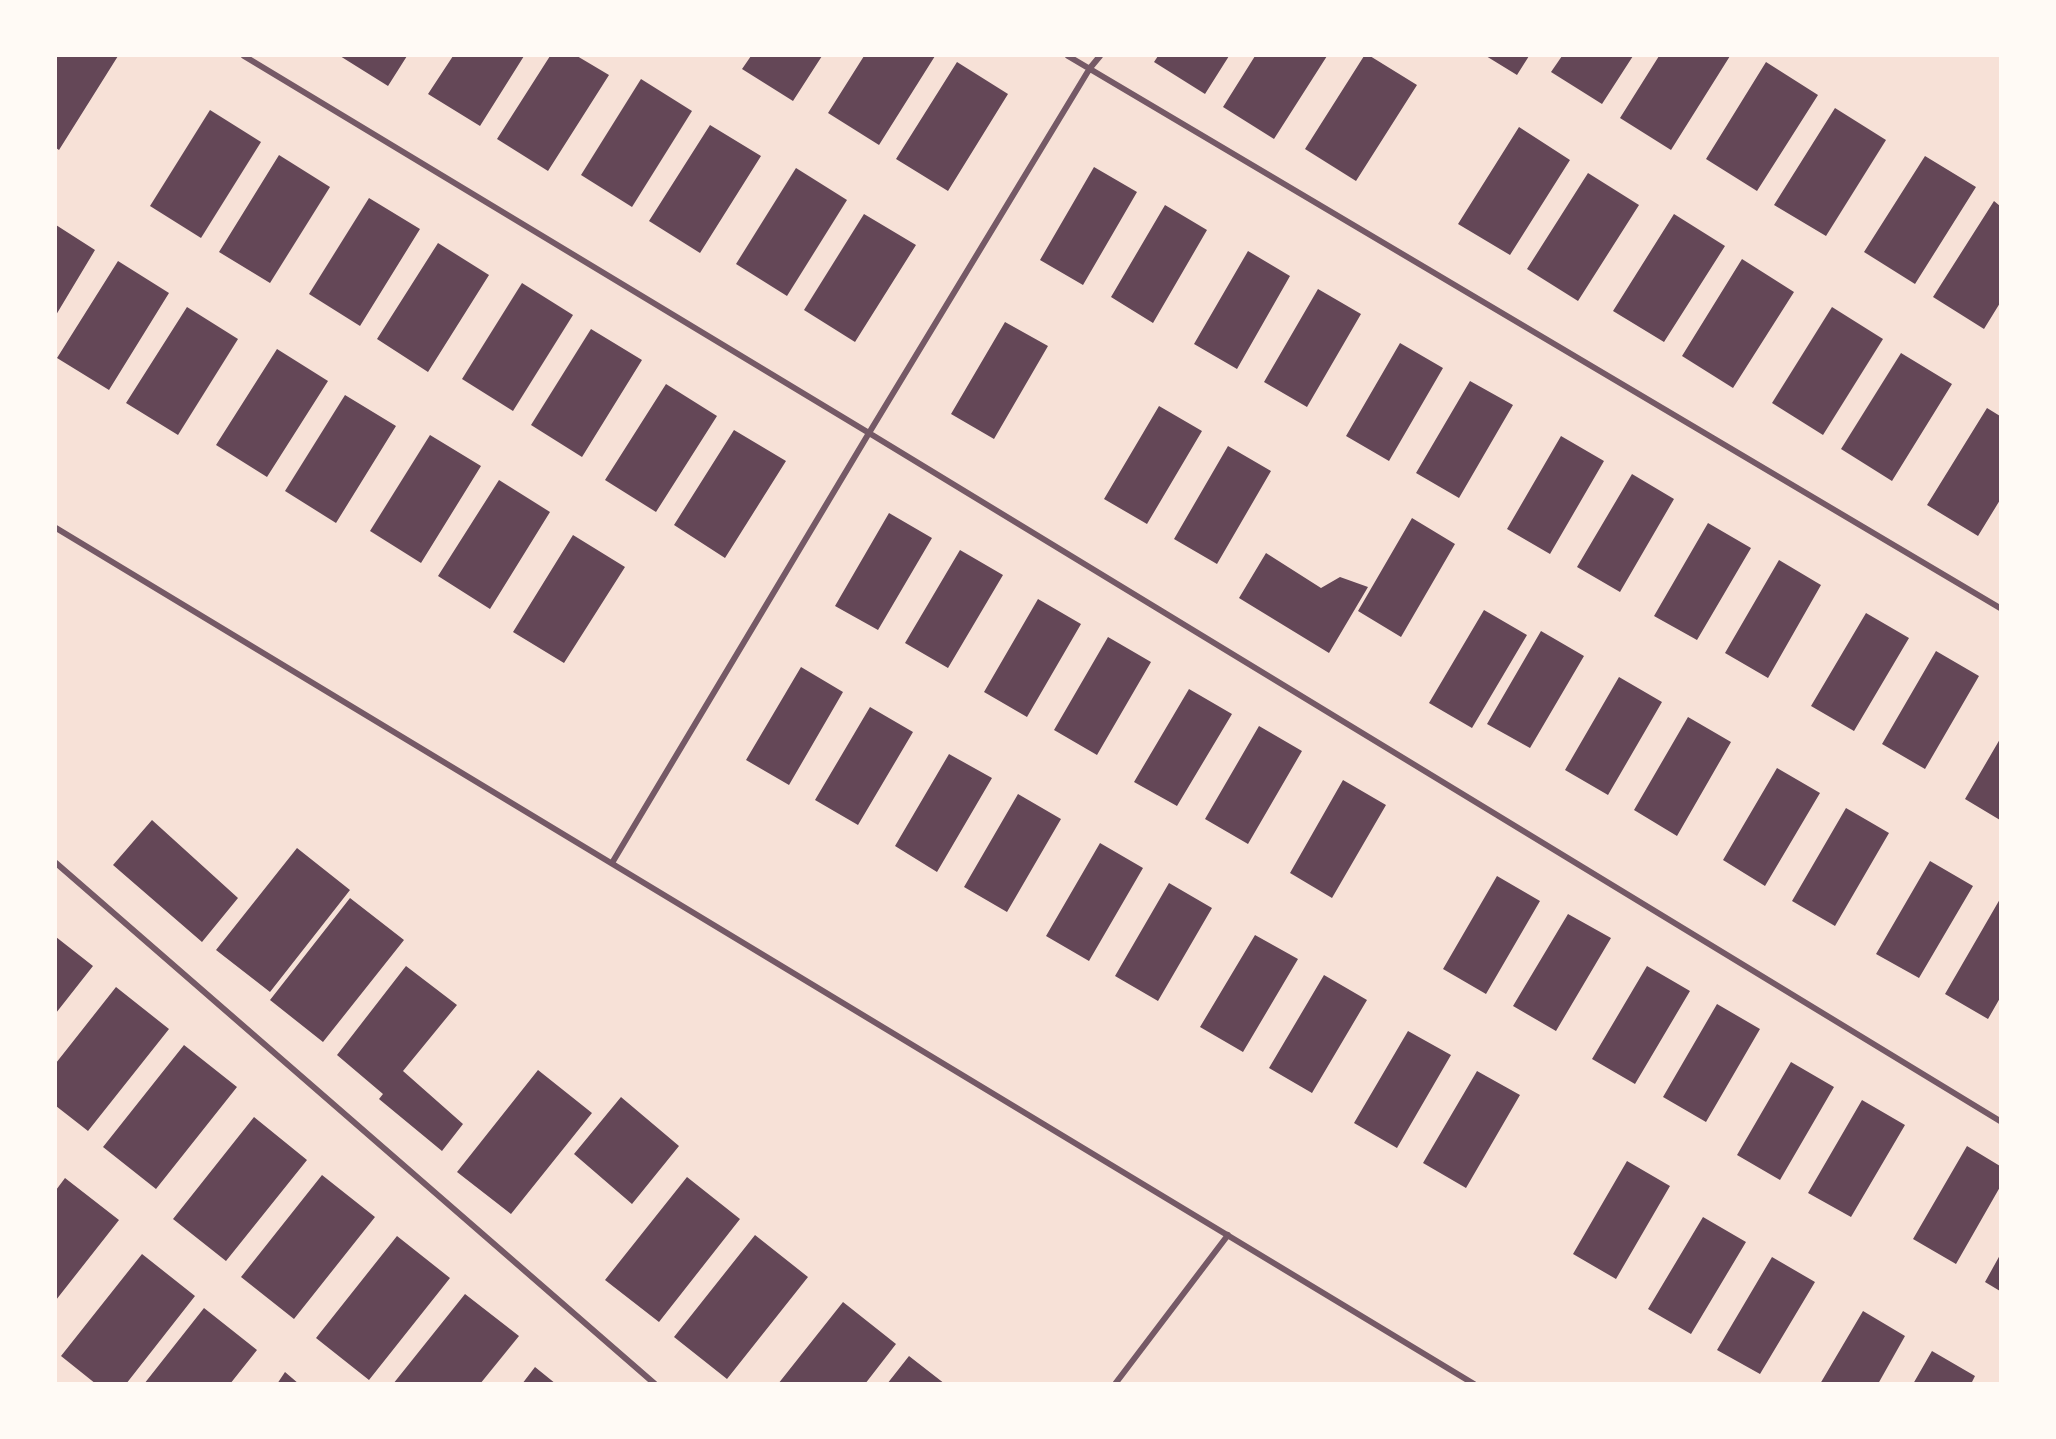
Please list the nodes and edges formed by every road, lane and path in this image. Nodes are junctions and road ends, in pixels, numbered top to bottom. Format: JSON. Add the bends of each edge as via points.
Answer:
{"nodes":[{"id":1,"x":244,"y":56,"type":"edge"},
{"id":2,"x":1068,"y":56,"type":"edge"},
{"id":3,"x":1100,"y":56,"type":"edge"},
{"id":4,"x":1090,"y":68,"type":"junction"},
{"id":5,"x":869,"y":433,"type":"junction"},
{"id":6,"x":56,"y":528,"type":"edge"},
{"id":7,"x":2001,"y":608,"type":"edge"},
{"id":8,"x":56,"y":863,"type":"edge"},
{"id":9,"x":612,"y":863,"type":"junction"},
{"id":10,"x":2001,"y":1121,"type":"edge"},
{"id":11,"x":1228,"y":1235,"type":"junction"},
{"id":12,"x":655,"y":1383,"type":"edge"},
{"id":13,"x":1115,"y":1383,"type":"edge"},
{"id":14,"x":1474,"y":1383,"type":"edge"}],
"edges":[{"from":1,"to":5,"type":"street"},
{"from":2,"to":4,"type":"street"},
{"from":3,"to":4,"type":"street"},
{"from":4,"to":5,"type":"street"},
{"from":4,"to":7,"type":"street"},
{"from":5,"to":9,"type":"street"},
{"from":5,"to":10,"type":"street"},
{"from":6,"to":9,"type":"street"},
{"from":8,"to":12,"type":"street"},
{"from":9,"to":11,"type":"street"},
{"from":11,"to":13,"type":"street"},
{"from":11,"to":14,"type":"street"}]}
